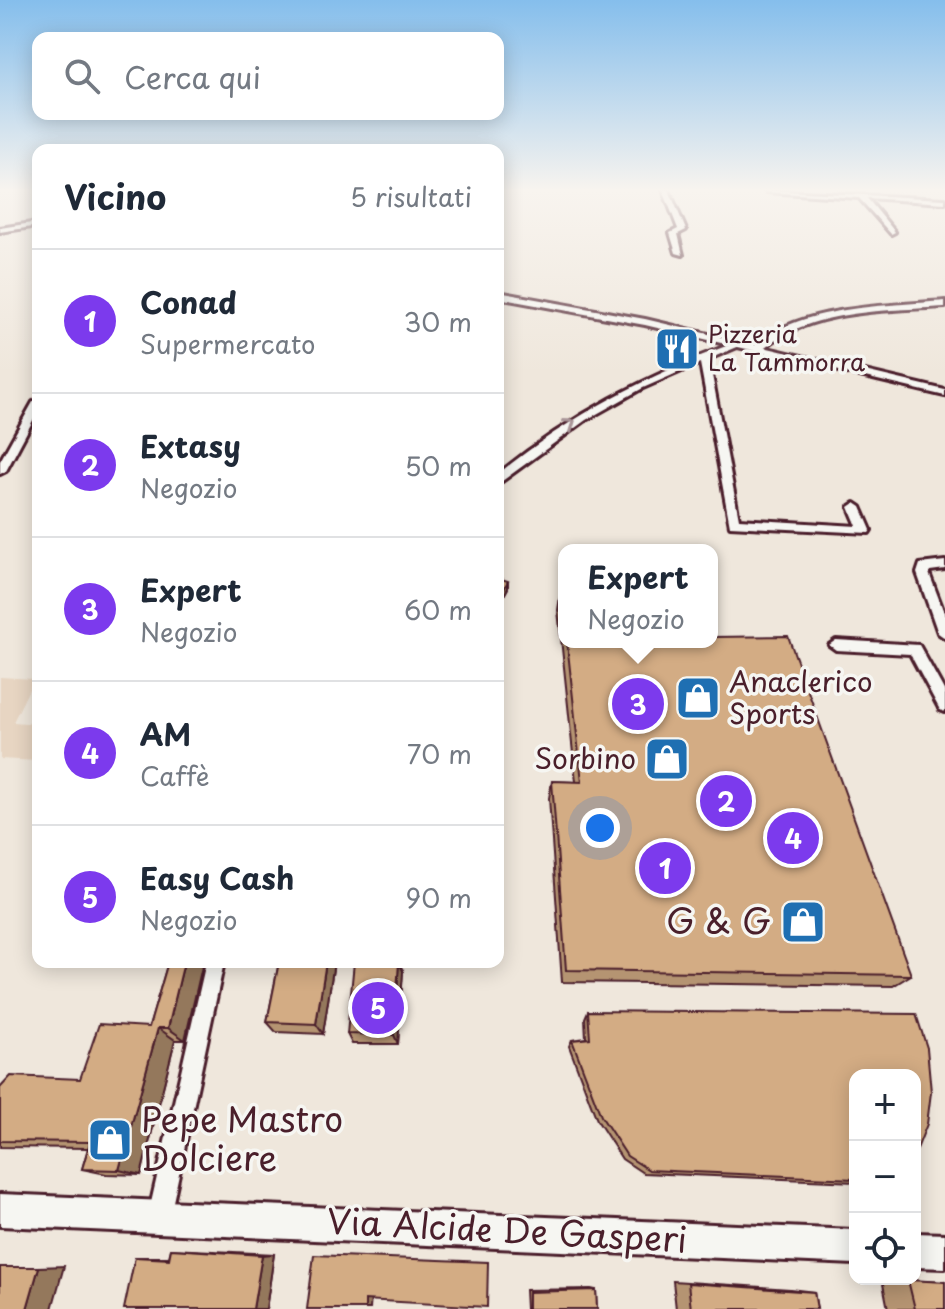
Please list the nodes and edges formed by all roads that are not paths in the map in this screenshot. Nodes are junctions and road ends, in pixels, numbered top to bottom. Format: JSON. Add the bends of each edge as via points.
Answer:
{"nodes":[{"id":1,"x":504,"y":295,"type":"edge"},
{"id":2,"x":945,"y":304,"type":"edge"},
{"id":3,"x":737,"y":345,"type":"junction"},
{"id":4,"x":757,"y":349,"type":"junction"},
{"id":5,"x":704,"y":357,"type":"junction"},
{"id":6,"x":945,"y":393,"type":"edge"},
{"id":7,"x":32,"y":413,"type":"edge"},
{"id":8,"x":0,"y":471,"type":"edge"},
{"id":9,"x":504,"y":474,"type":"edge"},
{"id":10,"x":855,"y":507,"type":"dead end"},
{"id":11,"x":945,"y":565,"type":"edge"},
{"id":12,"x":943,"y":616,"type":"edge"},
{"id":13,"x":945,"y":633,"type":"edge"},
{"id":14,"x":836,"y":645,"type":"dead end"},
{"id":15,"x":945,"y":706,"type":"edge"},
{"id":16,"x":214,"y":968,"type":"edge"},
{"id":17,"x":0,"y":1210,"type":"edge"},
{"id":18,"x":159,"y":1216,"type":"junction"},
{"id":19,"x":849,"y":1247,"type":"edge"},
{"id":20,"x":921,"y":1250,"type":"edge"},
{"id":21,"x":945,"y":1251,"type":"edge"}],
"edges":[{"from":1,"to":3,"type":"street"},
{"from":2,"to":4,"type":"street","via":[[815,320],[779,329]]},
{"from":3,"to":4,"type":"street"},
{"from":3,"to":5,"type":"street"},
{"from":4,"to":6,"type":"street"},
{"from":9,"to":5,"type":"street","one_way":true,"via":[[580,417]]},
{"from":5,"to":10,"type":"street","via":[[734,523],[865,530]]},
{"from":7,"to":8,"type":"street"},
{"from":11,"to":12,"type":"street","via":[[924,567],[923,573]]},
{"from":12,"to":13,"type":"street"},
{"from":14,"to":15,"type":"street","via":[[914,649]]},
{"from":16,"to":18,"type":"street"},
{"from":17,"to":18,"type":"main road","name":"Via Alcide De Gasperi"},
{"from":18,"to":19,"type":"main road","name":"Via Alcide De Gasperi"},
{"from":20,"to":21,"type":"main road"}]}
